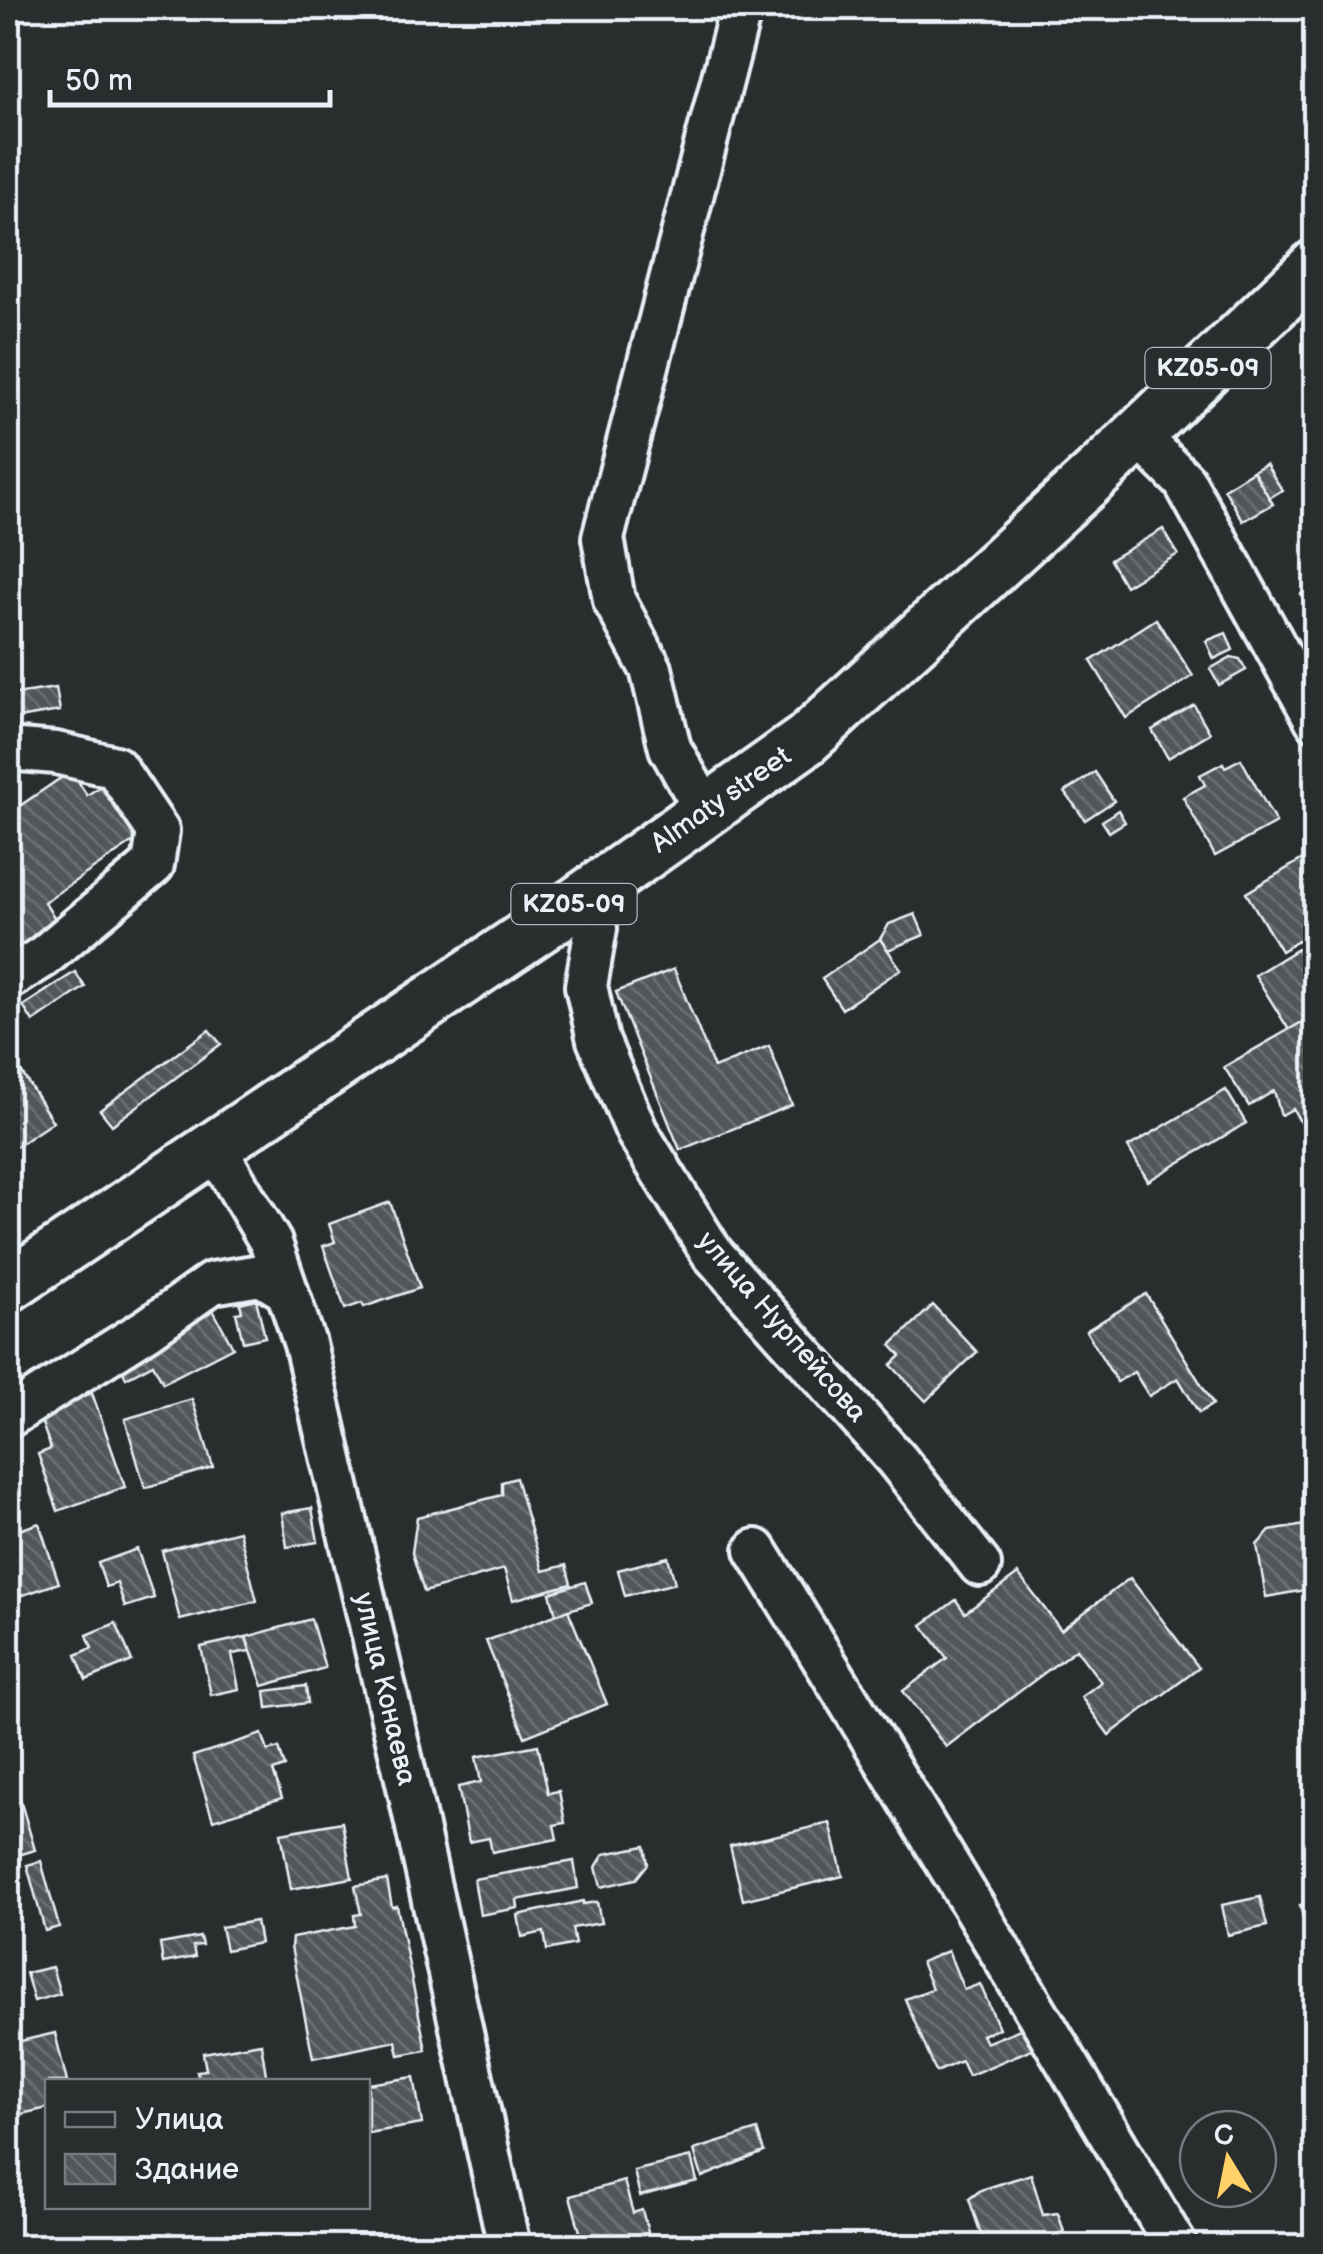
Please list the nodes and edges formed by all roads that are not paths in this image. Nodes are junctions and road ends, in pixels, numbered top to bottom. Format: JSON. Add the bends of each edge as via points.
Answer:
{"nodes":[{"id":1,"x":740,"y":8,"type":"edge"},
{"id":2,"x":1316,"y":265,"type":"edge"},
{"id":3,"x":1138,"y":435,"type":"junction"},
{"id":4,"x":1316,"y":720,"type":"edge"},
{"id":5,"x":8,"y":749,"type":"edge"},
{"id":6,"x":705,"y":810,"type":"junction"},
{"id":7,"x":579,"y":901,"type":"junction"},
{"id":8,"x":8,"y":979,"type":"edge"},
{"id":9,"x":215,"y":1148,"type":"junction"},
{"id":10,"x":8,"y":1286,"type":"edge"},
{"id":11,"x":287,"y":1291,"type":"junction"},
{"id":12,"x":8,"y":1417,"type":"edge"},
{"id":13,"x":756,"y":1550,"type":"dead end"},
{"id":14,"x":980,"y":1566,"type":"dead end"},
{"id":15,"x":509,"y":2246,"type":"edge"},
{"id":16,"x":1176,"y":2246,"type":"edge"}],
"edges":[{"from":1,"to":6,"type":"street","via":[[603,538],[614,600],[650,669],[670,748]]},
{"from":2,"to":3,"type":"main road","number":"KZ05-09"},
{"from":3,"to":4,"type":"street","via":[[1184,482]]},
{"from":3,"to":6,"type":"main road","name":"Almaty street","number":"KZ05-09","via":[[806,740]]},
{"from":5,"to":8,"type":"street","via":[[115,767],[158,831],[153,865]]},
{"from":6,"to":7,"type":"main road","name":"Almaty street","number":"KZ05-09"},
{"from":7,"to":9,"type":"main road","name":"Almaty street","number":"KZ05-09"},
{"from":7,"to":14,"type":"street","name":"улица Нурпейсова","via":[[596,928],[586,986],[598,1040],[637,1132],[712,1253],[897,1460]]},
{"from":9,"to":10,"type":"main road","name":"Almaty street","number":"KZ05-09"},
{"from":9,"to":11,"type":"street","name":"улица Конаева","via":[[271,1243]]},
{"from":11,"to":12,"type":"street","via":[[261,1275],[212,1283]]},
{"from":11,"to":15,"type":"street","name":"улица Конаева","via":[[409,1791]]},
{"from":13,"to":16,"type":"street"}]}
